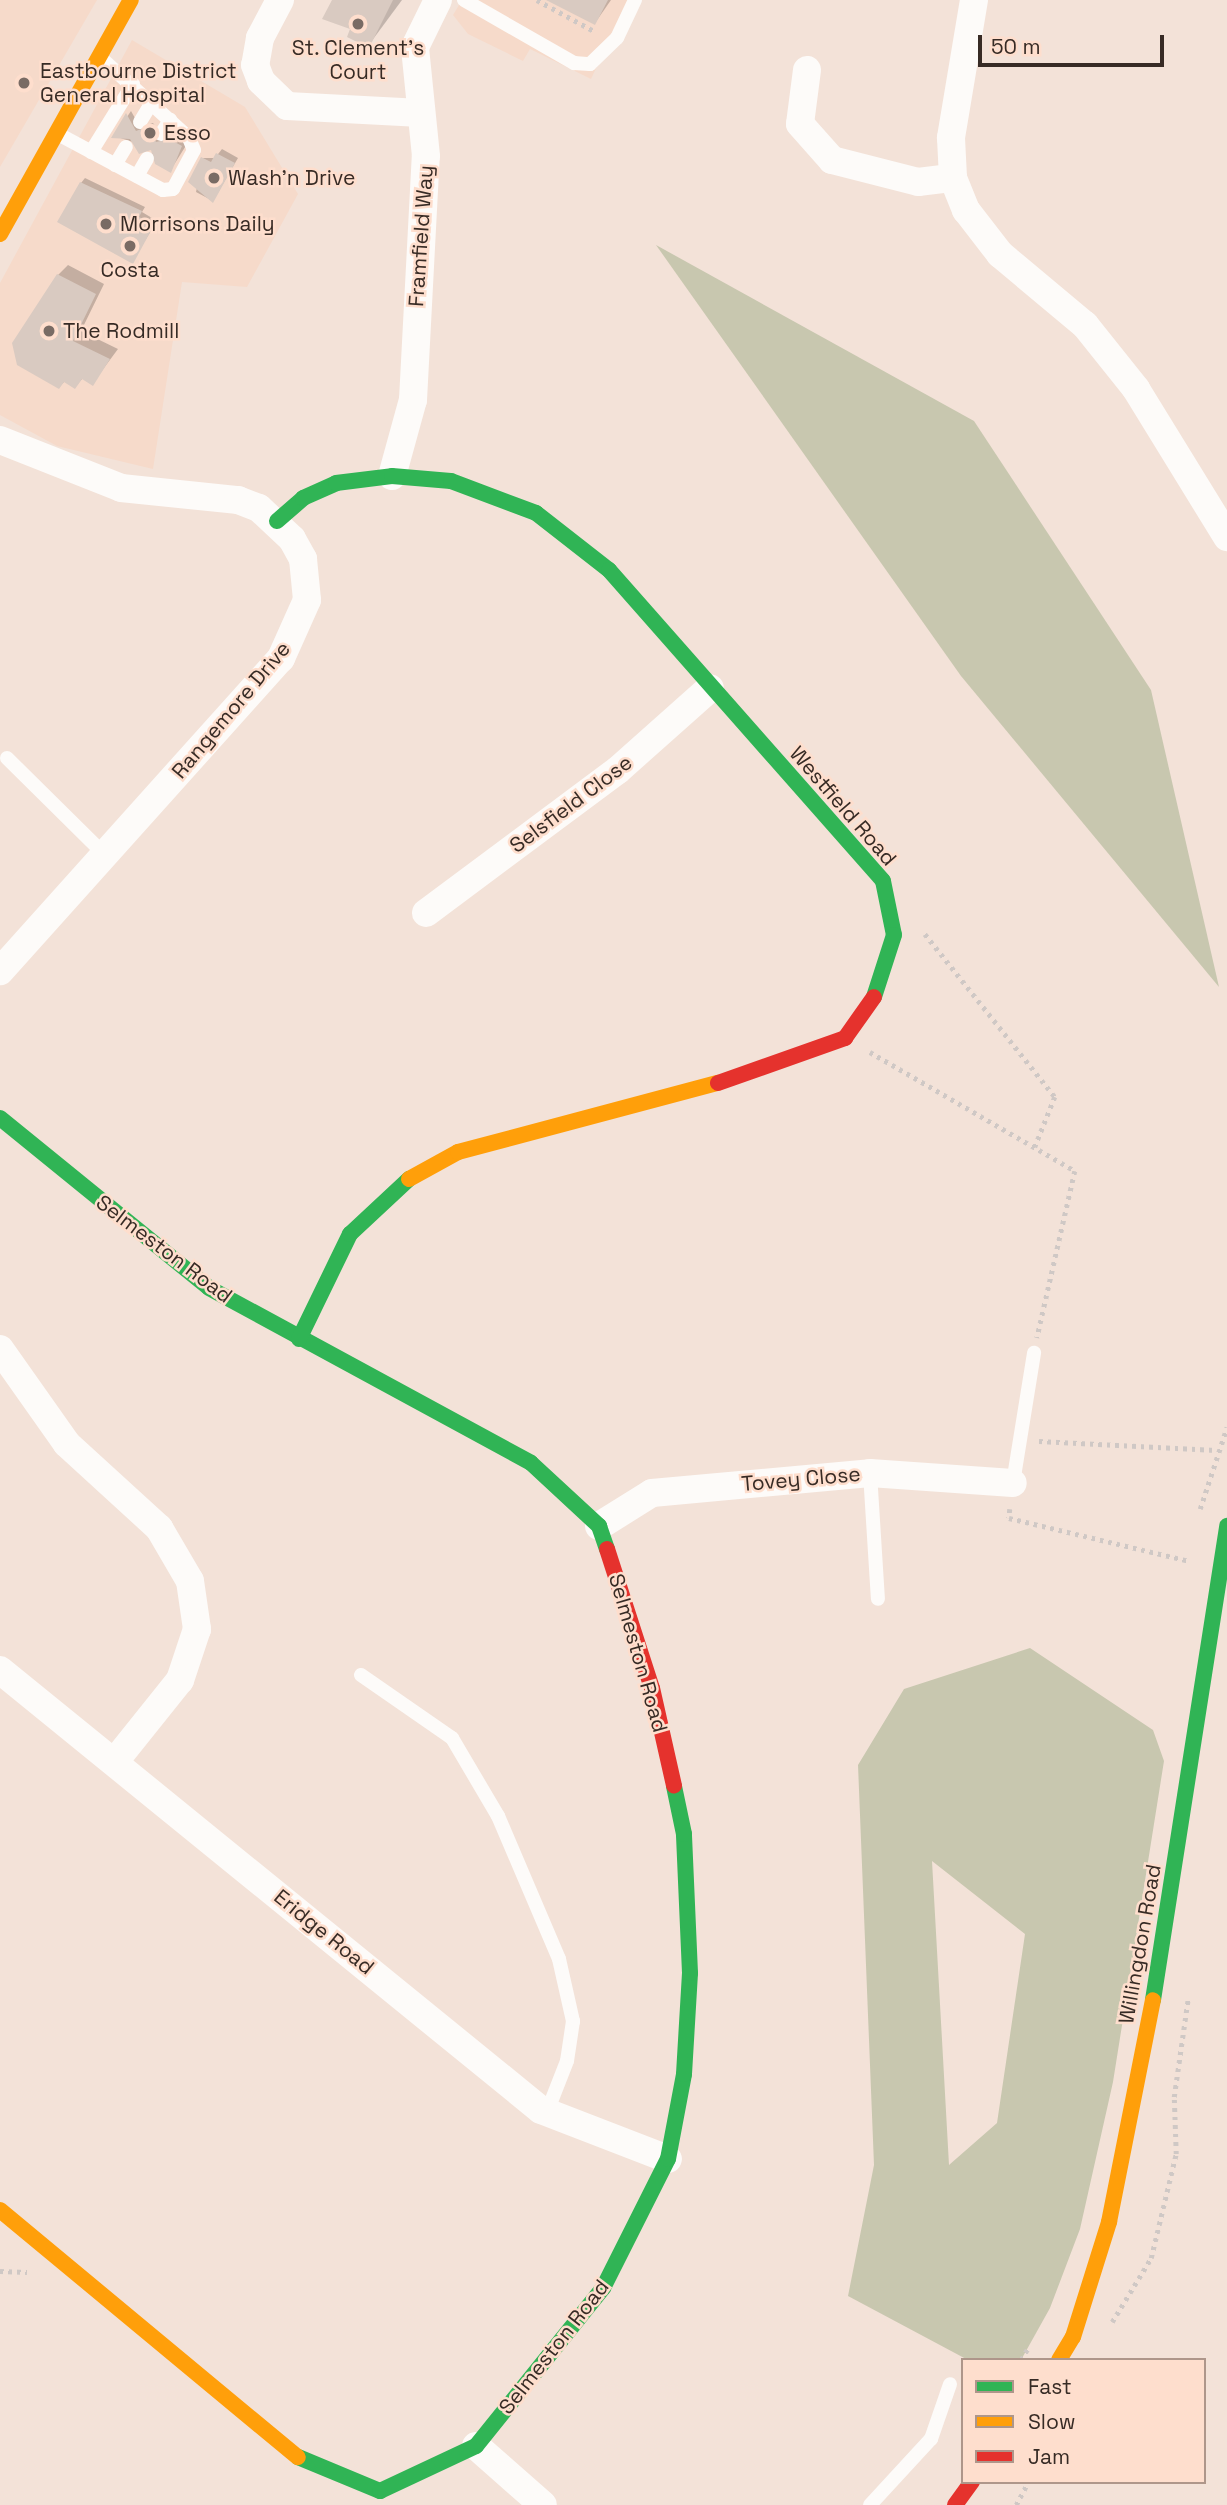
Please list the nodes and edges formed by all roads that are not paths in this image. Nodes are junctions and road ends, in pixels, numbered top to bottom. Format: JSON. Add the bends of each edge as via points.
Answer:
{"nodes":[{"id":1,"x":131,"y":0,"type":"edge"},
{"id":2,"x":280,"y":0,"type":"edge"},
{"id":3,"x":438,"y":0,"type":"edge"},
{"id":4,"x":464,"y":0,"type":"edge"},
{"id":5,"x":635,"y":0,"type":"edge"},
{"id":6,"x":974,"y":0,"type":"edge"},
{"id":7,"x":100,"y":57,"type":"junction"},
{"id":8,"x":807,"y":70,"type":"dead end"},
{"id":9,"x":133,"y":83,"type":"junction"},
{"id":10,"x":152,"y":102,"type":"junction"},
{"id":11,"x":421,"y":114,"type":"junction"},
{"id":12,"x":170,"y":120,"type":"junction"},
{"id":13,"x":140,"y":122,"type":"dead end"},
{"id":14,"x":57,"y":134,"type":"junction"},
{"id":15,"x":162,"y":134,"type":"dead end"},
{"id":16,"x":126,"y":147,"type":"dead end"},
{"id":17,"x":91,"y":152,"type":"junction"},
{"id":18,"x":147,"y":159,"type":"dead end"},
{"id":19,"x":115,"y":165,"type":"junction"},
{"id":20,"x":137,"y":176,"type":"junction"},
{"id":21,"x":953,"y":178,"type":"junction"},
{"id":22,"x":0,"y":234,"type":"edge"},
{"id":23,"x":0,"y":440,"type":"edge"},
{"id":24,"x":392,"y":476,"type":"junction"},
{"id":25,"x":277,"y":521,"type":"junction"},
{"id":26,"x":1227,"y":537,"type":"edge"},
{"id":27,"x":710,"y":688,"type":"junction"},
{"id":28,"x":7,"y":758,"type":"dead end"},
{"id":29,"x":104,"y":855,"type":"junction"},
{"id":30,"x":426,"y":913,"type":"dead end"},
{"id":31,"x":0,"y":971,"type":"edge"},
{"id":32,"x":0,"y":1118,"type":"edge"},
{"id":33,"x":299,"y":1339,"type":"junction"},
{"id":34,"x":0,"y":1349,"type":"edge"},
{"id":35,"x":1034,"y":1353,"type":"road end"},
{"id":36,"x":870,"y":1473,"type":"junction"},
{"id":37,"x":1013,"y":1483,"type":"joint"},
{"id":38,"x":599,"y":1526,"type":"junction"},
{"id":39,"x":1227,"y":1526,"type":"edge"},
{"id":40,"x":878,"y":1599,"type":"dead end"},
{"id":41,"x":0,"y":1670,"type":"edge"},
{"id":42,"x":361,"y":1675,"type":"dead end"},
{"id":43,"x":115,"y":1761,"type":"junction"},
{"id":44,"x":547,"y":2112,"type":"junction"},
{"id":45,"x":668,"y":2159,"type":"junction"},
{"id":46,"x":0,"y":2210,"type":"edge"},
{"id":47,"x":1060,"y":2358,"type":"edge"},
{"id":48,"x":950,"y":2384,"type":"dead end"},
{"id":49,"x":476,"y":2446,"type":"junction"},
{"id":50,"x":971,"y":2484,"type":"edge"},
{"id":51,"x":382,"y":2498,"type":"edge"},
{"id":52,"x":543,"y":2505,"type":"edge"},
{"id":53,"x":870,"y":2505,"type":"edge"},
{"id":54,"x":956,"y":2505,"type":"edge"}],
"edges":[{"from":1,"to":7,"type":"street"},
{"from":2,"to":11,"type":"street","via":[[260,38],[255,65],[261,80],[287,106]]},
{"from":3,"to":11,"type":"street","name":"Framfield Way","via":[[415,47]]},
{"from":4,"to":5,"type":"lane","via":[[574,63],[590,64],[617,38]]},
{"from":6,"to":21,"type":"street","via":[[951,138]]},
{"from":7,"to":9,"type":"lane"},
{"from":7,"to":14,"type":"street"},
{"from":8,"to":21,"type":"street","via":[[800,124],[832,160],[918,182]]},
{"from":9,"to":10,"type":"lane"},
{"from":9,"to":17,"type":"lane"},
{"from":10,"to":12,"type":"lane"},
{"from":10,"to":13,"type":"lane"},
{"from":11,"to":24,"type":"street","name":"Framfield Way","via":[[426,156],[413,400]]},
{"from":12,"to":15,"type":"lane"},
{"from":12,"to":20,"type":"lane","via":[[194,150],[173,190]]},
{"from":14,"to":17,"type":"lane"},
{"from":14,"to":22,"type":"street"},
{"from":16,"to":19,"type":"lane"},
{"from":17,"to":19,"type":"lane"},
{"from":18,"to":20,"type":"lane"},
{"from":19,"to":20,"type":"lane"},
{"from":21,"to":26,"type":"street","via":[[981,234],[1085,325],[1136,389]]},
{"from":23,"to":25,"type":"street","name":"Rangemore Drive","via":[[121,488],[238,500]]},
{"from":24,"to":25,"type":"street","name":"Westfield Road","via":[[336,482],[303,498]]},
{"from":24,"to":27,"type":"street","name":"Westfield Road","via":[[451,481],[536,513],[609,570]]},
{"from":25,"to":29,"type":"street","name":"Rangemore Drive","via":[[303,559],[304,617],[281,658]]},
{"from":27,"to":30,"type":"street","name":"Selsfield Close","via":[[618,770]]},
{"from":27,"to":33,"type":"street","name":"Westfield Road","via":[[883,881],[894,935],[883,985],[845,1038],[773,1068],[458,1152],[409,1179],[350,1234]]},
{"from":28,"to":29,"type":"lane"},
{"from":29,"to":31,"type":"street","name":"Rangemore Drive"},
{"from":32,"to":33,"type":"street","name":"Selmeston Road","via":[[209,1288]]},
{"from":33,"to":38,"type":"street","name":"Selmeston Road","via":[[531,1463]]},
{"from":34,"to":43,"type":"street","via":[[67,1444],[159,1528],[190,1581],[197,1629],[180,1680]]},
{"from":35,"to":37,"type":"lane"},
{"from":36,"to":37,"type":"street","name":"Tovey Close"},
{"from":36,"to":38,"type":"street","name":"Tovey Close","via":[[652,1493]]},
{"from":36,"to":40,"type":"lane"},
{"from":38,"to":45,"type":"street","name":"Selmeston Road","via":[[652,1688],[684,1834],[690,1973],[684,2074]]},
{"from":39,"to":47,"type":"street","name":"Willingdon Road","via":[[1164,1947],[1109,2222],[1073,2337]]},
{"from":41,"to":43,"type":"street","name":"Eridge Road"},
{"from":42,"to":44,"type":"lane","via":[[452,1738],[498,1816],[559,1959],[573,2021],[568,2062]]},
{"from":43,"to":44,"type":"street","name":"Eridge Road"},
{"from":44,"to":45,"type":"street","name":"Eridge Road"},
{"from":45,"to":49,"type":"street","name":"Selmeston Road","via":[[603,2288]]},
{"from":46,"to":51,"type":"street","name":"Selmeston Road","via":[[309,2466]]},
{"from":48,"to":53,"type":"lane","via":[[931,2439]]},
{"from":49,"to":51,"type":"street","name":"Selmeston Road"},
{"from":49,"to":52,"type":"street"},
{"from":50,"to":54,"type":"street"}]}
